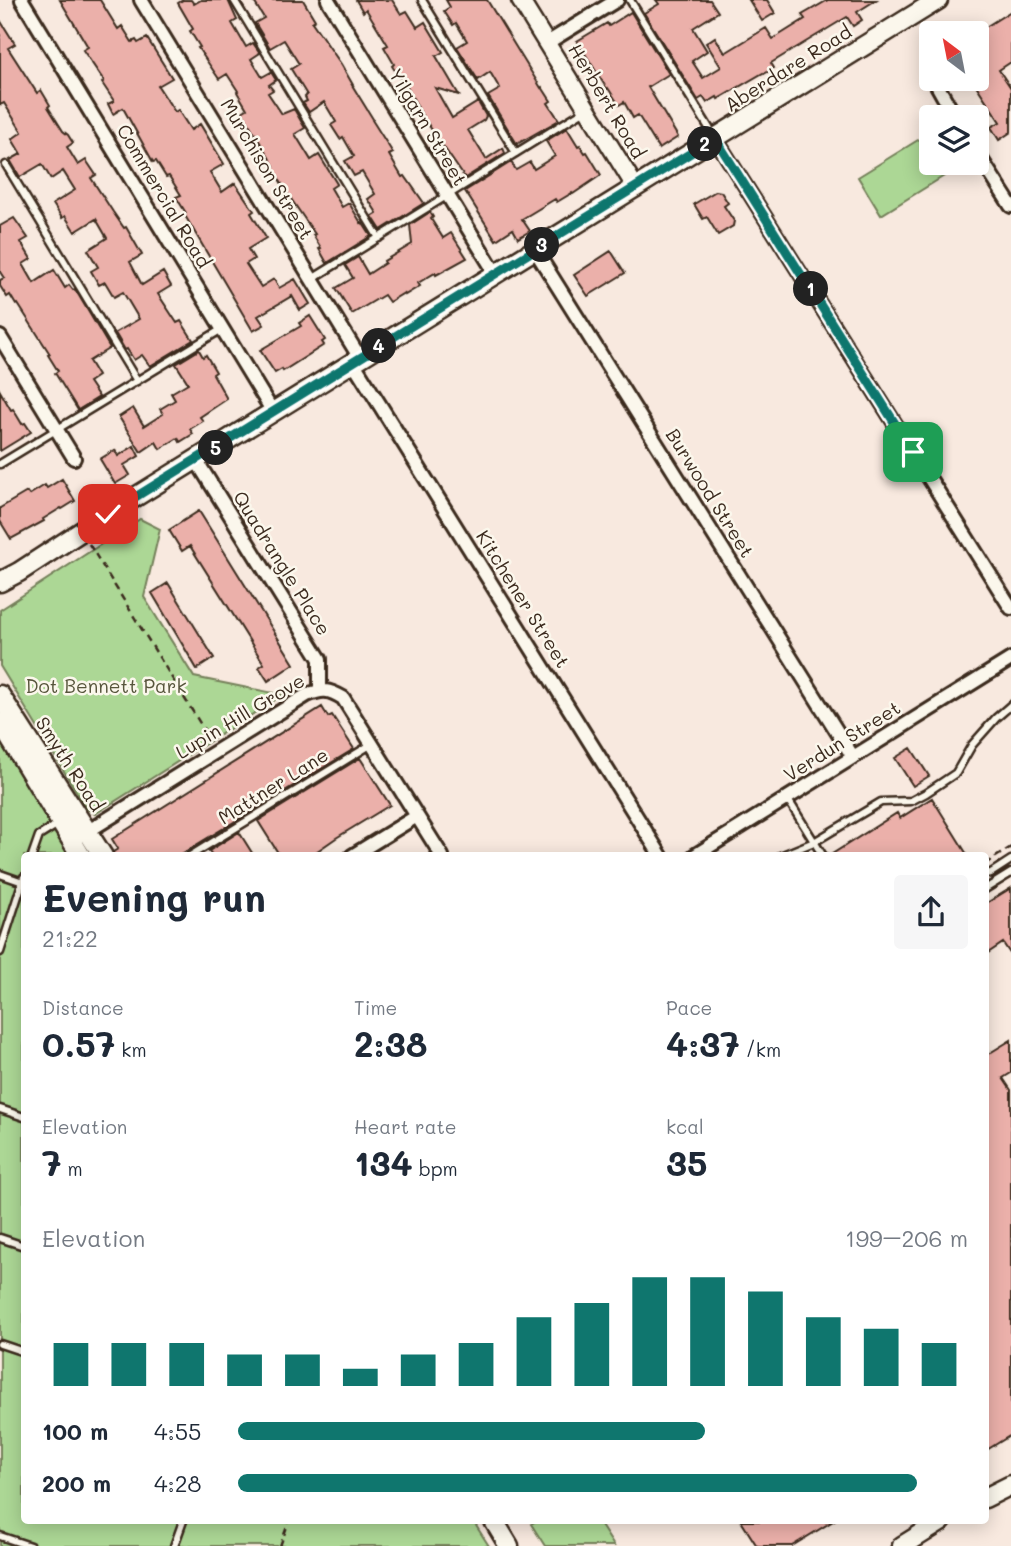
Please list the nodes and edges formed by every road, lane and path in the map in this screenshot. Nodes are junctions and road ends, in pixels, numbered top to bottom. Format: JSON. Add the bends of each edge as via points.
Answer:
{"nodes":[{"id":1,"x":22,"y":0,"type":"edge"},
{"id":2,"x":141,"y":0,"type":"edge"},
{"id":3,"x":234,"y":0,"type":"edge"},
{"id":4,"x":328,"y":0,"type":"edge"},
{"id":5,"x":422,"y":0,"type":"edge"},
{"id":6,"x":520,"y":0,"type":"edge"},
{"id":7,"x":617,"y":0,"type":"edge"},
{"id":8,"x":631,"y":0,"type":"edge"},
{"id":9,"x":938,"y":0,"type":"edge"},
{"id":10,"x":547,"y":43,"type":"junction"},
{"id":11,"x":587,"y":109,"type":"junction"},
{"id":12,"x":715,"y":138,"type":"junction"},
{"id":13,"x":516,"y":153,"type":"junction"},
{"id":14,"x":6,"y":165,"type":"dead end"},
{"id":15,"x":989,"y":171,"type":"edge"},
{"id":16,"x":636,"y":188,"type":"junction"},
{"id":17,"x":448,"y":196,"type":"junction"},
{"id":18,"x":1011,"y":206,"type":"edge"},
{"id":19,"x":379,"y":238,"type":"junction"},
{"id":20,"x":535,"y":250,"type":"junction"},
{"id":21,"x":496,"y":274,"type":"junction"},
{"id":22,"x":312,"y":279,"type":"junction"},
{"id":23,"x":222,"y":329,"type":"junction"},
{"id":24,"x":0,"y":337,"type":"edge"},
{"id":25,"x":357,"y":360,"type":"junction"},
{"id":26,"x":137,"y":381,"type":"junction"},
{"id":27,"x":273,"y":412,"type":"junction"},
{"id":28,"x":56,"y":430,"type":"junction"},
{"id":29,"x":74,"y":458,"type":"dead end"},
{"id":30,"x":196,"y":460,"type":"junction"},
{"id":31,"x":0,"y":464,"type":"edge"},
{"id":32,"x":89,"y":544,"type":"dead end"},
{"id":33,"x":19,"y":572,"type":"junction"},
{"id":34,"x":0,"y":582,"type":"edge"},
{"id":35,"x":0,"y":589,"type":"edge"},
{"id":36,"x":1011,"y":608,"type":"edge"},
{"id":37,"x":1011,"y":659,"type":"edge"},
{"id":38,"x":320,"y":690,"type":"junction"},
{"id":39,"x":0,"y":695,"type":"edge"},
{"id":40,"x":1011,"y":705,"type":"edge"},
{"id":41,"x":0,"y":723,"type":"edge"},
{"id":42,"x":372,"y":744,"type":"junction"},
{"id":43,"x":215,"y":746,"type":"dead end"},
{"id":44,"x":853,"y":757,"type":"junction"},
{"id":45,"x":787,"y":797,"type":"junction"},
{"id":46,"x":417,"y":816,"type":"junction"},
{"id":47,"x":61,"y":823,"type":"junction"},
{"id":48,"x":88,"y":831,"type":"junction"},
{"id":49,"x":814,"y":842,"type":"junction"},
{"id":50,"x":1011,"y":847,"type":"edge"},
{"id":51,"x":76,"y":848,"type":"edge"},
{"id":52,"x":33,"y":852,"type":"edge"},
{"id":53,"x":101,"y":852,"type":"edge"},
{"id":54,"x":196,"y":852,"type":"edge"},
{"id":55,"x":358,"y":852,"type":"edge"},
{"id":56,"x":440,"y":852,"type":"edge"},
{"id":57,"x":659,"y":852,"type":"edge"},
{"id":58,"x":700,"y":852,"type":"edge"},
{"id":59,"x":790,"y":852,"type":"edge"},
{"id":60,"x":820,"y":852,"type":"edge"},
{"id":61,"x":1011,"y":860,"type":"edge"},
{"id":62,"x":989,"y":861,"type":"edge"},
{"id":63,"x":989,"y":873,"type":"edge"},
{"id":64,"x":1011,"y":873,"type":"edge"},
{"id":65,"x":0,"y":874,"type":"edge"},
{"id":66,"x":21,"y":879,"type":"edge"},
{"id":67,"x":989,"y":887,"type":"edge"},
{"id":68,"x":21,"y":889,"type":"edge"},
{"id":69,"x":0,"y":952,"type":"edge"},
{"id":70,"x":0,"y":1109,"type":"edge"},
{"id":71,"x":21,"y":1116,"type":"edge"},
{"id":72,"x":0,"y":1238,"type":"edge"},
{"id":73,"x":21,"y":1245,"type":"edge"},
{"id":74,"x":0,"y":1344,"type":"edge"},
{"id":75,"x":21,"y":1351,"type":"edge"},
{"id":76,"x":1011,"y":1485,"type":"edge"},
{"id":77,"x":989,"y":1495,"type":"edge"},
{"id":78,"x":182,"y":1524,"type":"edge"},
{"id":79,"x":288,"y":1524,"type":"edge"},
{"id":80,"x":496,"y":1524,"type":"edge"},
{"id":81,"x":937,"y":1524,"type":"edge"},
{"id":82,"x":0,"y":1536,"type":"edge"},
{"id":83,"x":30,"y":1546,"type":"edge"},
{"id":84,"x":174,"y":1546,"type":"edge"},
{"id":85,"x":280,"y":1546,"type":"edge"},
{"id":86,"x":509,"y":1546,"type":"edge"},
{"id":87,"x":902,"y":1546,"type":"edge"}],
"edges":[{"from":1,"to":23,"type":"street","name":"Commercial Road"},
{"from":2,"to":22,"type":"street","name":"Murchison Street"},
{"from":3,"to":19,"type":"lane"},
{"from":4,"to":17,"type":"street","name":"Yilgarn Street"},
{"from":5,"to":13,"type":"lane"},
{"from":6,"to":10,"type":"street","name":"Herbert Road"},
{"from":7,"to":10,"type":"street"},
{"from":8,"to":12,"type":"lane"},
{"from":9,"to":12,"type":"main road","name":"Aberdare Road"},
{"from":10,"to":11,"type":"street","name":"Herbert Road"},
{"from":11,"to":13,"type":"lane"},
{"from":11,"to":16,"type":"street","name":"Herbert Road"},
{"from":12,"to":16,"type":"main road","name":"Aberdare Road"},
{"from":12,"to":36,"type":"street"},
{"from":13,"to":17,"type":"lane"},
{"from":14,"to":26,"type":"lane"},
{"from":15,"to":18,"type":"street"},
{"from":16,"to":20,"type":"main road","name":"Aberdare Road"},
{"from":17,"to":19,"type":"lane"},
{"from":17,"to":21,"type":"street","name":"Yilgarn Street"},
{"from":19,"to":22,"type":"lane"},
{"from":20,"to":21,"type":"main road","name":"Aberdare Road"},
{"from":20,"to":44,"type":"street","name":"Burwood Street"},
{"from":21,"to":25,"type":"main road","name":"Aberdare Road"},
{"from":22,"to":25,"type":"street","name":"Murchison Street"},
{"from":23,"to":26,"type":"lane"},
{"from":23,"to":27,"type":"street","name":"Commercial Road"},
{"from":24,"to":28,"type":"street"},
{"from":25,"to":27,"type":"main road","name":"Aberdare Road"},
{"from":25,"to":57,"type":"street","name":"Kitchener Street"},
{"from":26,"to":28,"type":"lane"},
{"from":27,"to":30,"type":"main road","name":"Aberdare Road"},
{"from":28,"to":29,"type":"street"},
{"from":28,"to":31,"type":"lane"},
{"from":30,"to":33,"type":"main road","name":"Aberdare Road"},
{"from":30,"to":38,"type":"street","name":"Quadrangle Place","via":[[320,659]]},
{"from":32,"to":43,"type":"path"},
{"from":33,"to":34,"type":"main road","name":"Aberdare Road"},
{"from":33,"to":35,"type":"main road","name":"Aberdare Road"},
{"from":37,"to":44,"type":"street","name":"Verdun Street"},
{"from":38,"to":42,"type":"street","name":"Lupin Hill Grove","via":[[343,698]]},
{"from":38,"to":48,"type":"street","name":"Lupin Hill Grove"},
{"from":39,"to":48,"type":"main road","name":"Smyth Road"},
{"from":40,"to":49,"type":"lane","via":[[972,745],[956,773],[911,801],[881,802]]},
{"from":41,"to":47,"type":"main road","name":"Smyth Road"},
{"from":42,"to":46,"type":"street","name":"Lupin Hill Grove"},
{"from":42,"to":54,"type":"lane","name":"Mattner Lane"},
{"from":44,"to":45,"type":"street","name":"Verdun Street"},
{"from":45,"to":49,"type":"lane"},
{"from":45,"to":58,"type":"street","name":"Verdun Street"},
{"from":46,"to":55,"type":"street"},
{"from":46,"to":56,"type":"street","name":"Lupin Hill Grove"},
{"from":47,"to":51,"type":"main road","name":"Smyth Road"},
{"from":47,"to":52,"type":"lane","via":[[39,836]]},
{"from":48,"to":51,"type":"street","name":"Lupin Hill Grove"},
{"from":48,"to":53,"type":"main road","name":"Smyth Road"},
{"from":49,"to":59,"type":"lane"},
{"from":49,"to":60,"type":"lane"},
{"from":50,"to":62,"type":"path"},
{"from":61,"to":63,"type":"lane"},
{"from":64,"to":67,"type":"lane"},
{"from":65,"to":66,"type":"lane"},
{"from":68,"to":69,"type":"lane"},
{"from":70,"to":71,"type":"lane"},
{"from":72,"to":73,"type":"lane"},
{"from":74,"to":75,"type":"lane"},
{"from":76,"to":77,"type":"main road"},
{"from":78,"to":84,"type":"lane"},
{"from":79,"to":85,"type":"path"},
{"from":80,"to":86,"type":"main road"},
{"from":81,"to":87,"type":"main road"},
{"from":82,"to":83,"type":"lane"}]}
